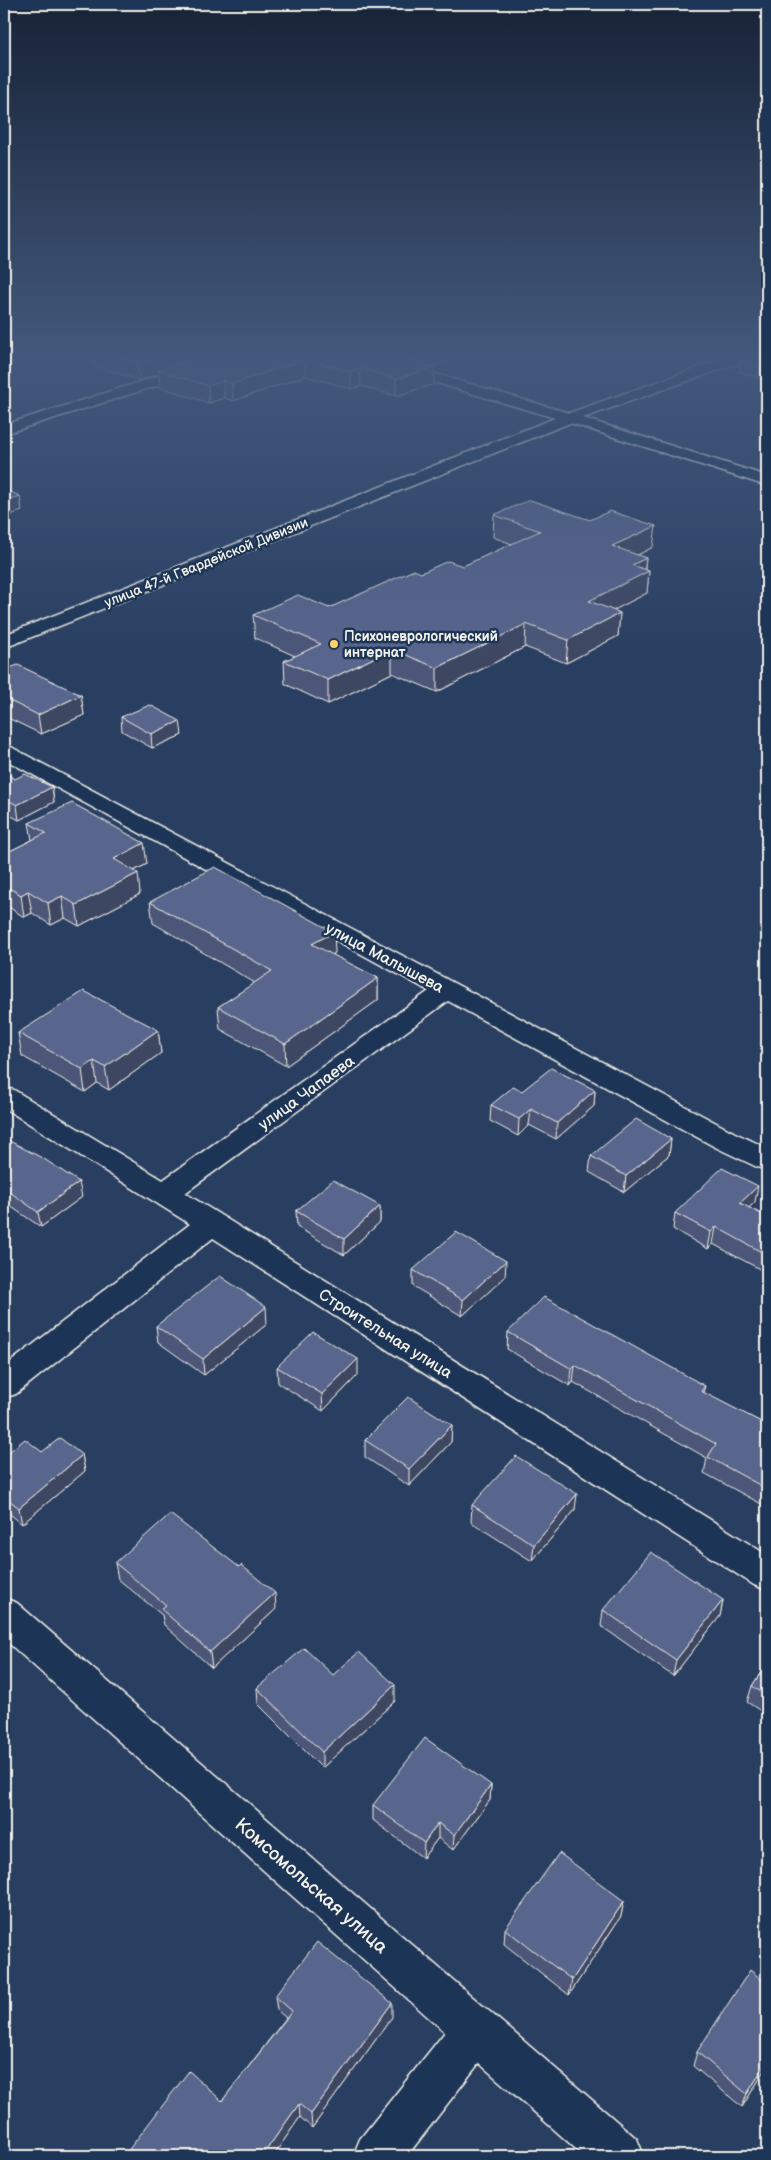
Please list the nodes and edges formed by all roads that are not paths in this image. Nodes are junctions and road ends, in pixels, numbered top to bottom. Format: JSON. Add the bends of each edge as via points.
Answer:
{"nodes":[{"id":1,"x":471,"y":457,"type":"edge"},
{"id":2,"x":693,"y":457,"type":"edge"},
{"id":3,"x":767,"y":480,"type":"edge"},
{"id":4,"x":4,"y":642,"type":"edge"},
{"id":5,"x":4,"y":751,"type":"edge"},
{"id":6,"x":447,"y":990,"type":"junction"},
{"id":7,"x":4,"y":1096,"type":"edge"},
{"id":8,"x":767,"y":1160,"type":"edge"},
{"id":9,"x":164,"y":1193,"type":"junction"},
{"id":10,"x":212,"y":1223,"type":"junction"},
{"id":11,"x":4,"y":1385,"type":"edge"},
{"id":12,"x":767,"y":1574,"type":"edge"},
{"id":13,"x":4,"y":1615,"type":"edge"},
{"id":14,"x":476,"y":2029,"type":"junction"},
{"id":15,"x":377,"y":2156,"type":"edge"},
{"id":16,"x":620,"y":2156,"type":"edge"}],
"edges":[{"from":1,"to":4,"type":"street","name":"улица 47-й Гвардейской Дивизии"},
{"from":2,"to":3,"type":"street"},
{"from":5,"to":6,"type":"street","name":"улица Малышева"},
{"from":6,"to":8,"type":"street","name":"улица Малышева"},
{"from":6,"to":9,"type":"street","name":"улица Чапаева"},
{"from":7,"to":9,"type":"street","name":"Строительная улица"},
{"from":9,"to":10,"type":"street","name":"Строительная улица"},
{"from":10,"to":11,"type":"street"},
{"from":10,"to":12,"type":"street","name":"Строительная улица"},
{"from":13,"to":14,"type":"street","name":"Комсомольская улица"},
{"from":14,"to":15,"type":"street"},
{"from":14,"to":16,"type":"street","name":"Комсомольская улица"}]}
